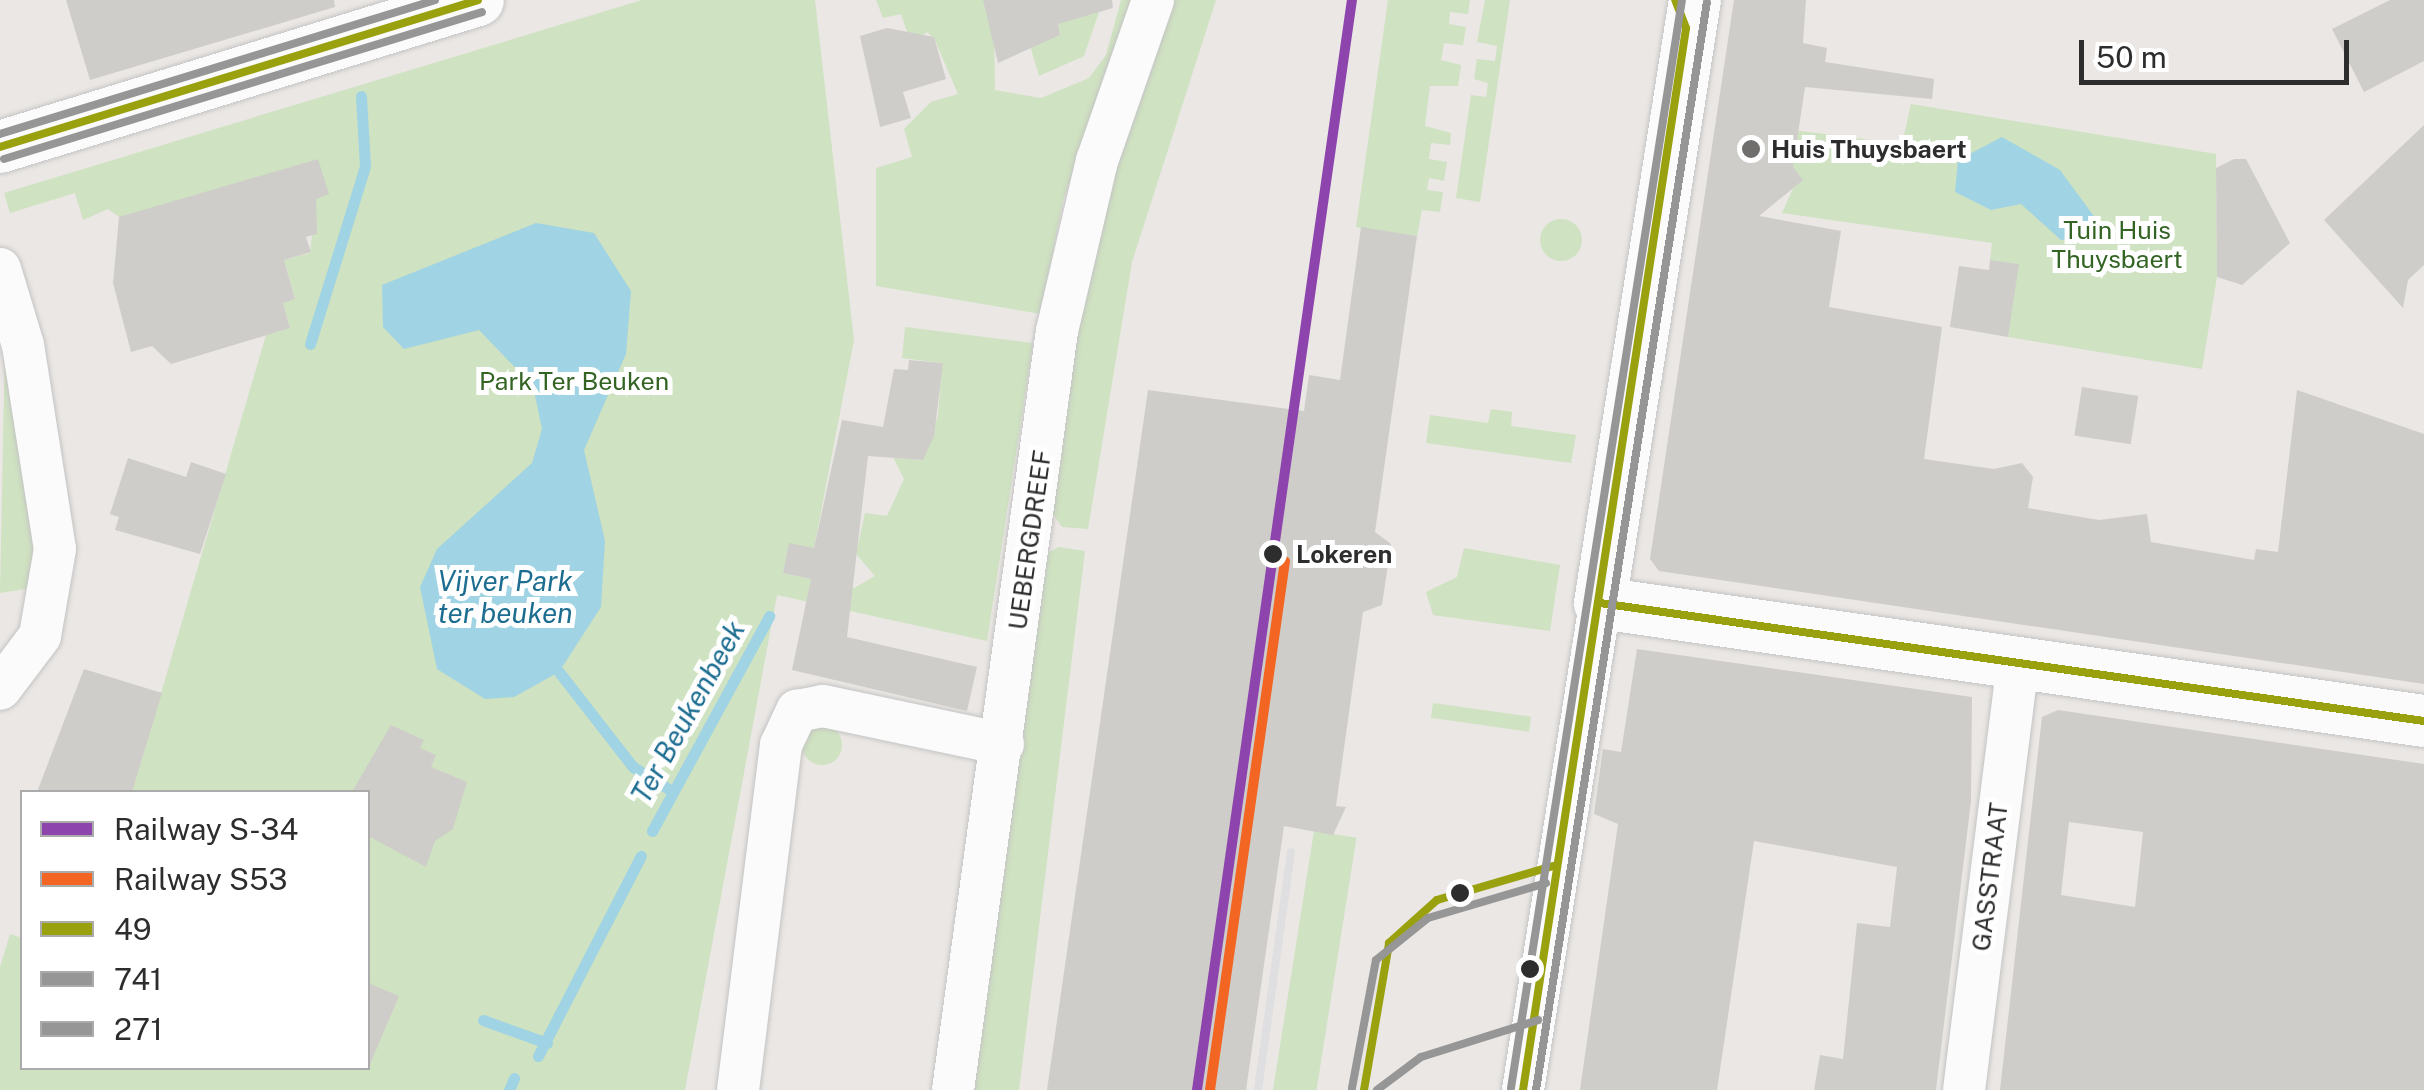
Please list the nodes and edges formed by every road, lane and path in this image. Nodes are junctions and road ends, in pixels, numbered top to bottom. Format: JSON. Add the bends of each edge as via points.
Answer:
{"nodes":[{"id":1,"x":478,"y":0,"type":"edge"},
{"id":2,"x":1153,"y":0,"type":"edge"},
{"id":3,"x":1685,"y":9,"type":"edge"},
{"id":4,"x":0,"y":148,"type":"edge"},
{"id":5,"x":0,"y":269,"type":"edge"},
{"id":6,"x":1600,"y":603,"type":"junction"},
{"id":7,"x":2018,"y":664,"type":"junction"},
{"id":8,"x":0,"y":689,"type":"edge"},
{"id":9,"x":2424,"y":721,"type":"edge"},
{"id":10,"x":1003,"y":744,"type":"junction"},
{"id":11,"x":738,"y":1090,"type":"edge"},
{"id":12,"x":954,"y":1090,"type":"edge"},
{"id":13,"x":1523,"y":1090,"type":"edge"},
{"id":14,"x":1964,"y":1090,"type":"edge"}],
"edges":[{"from":1,"to":4,"type":"street"},
{"from":2,"to":10,"type":"street","name":"UEBERGDREEF","via":[[1070,263]]},
{"from":3,"to":6,"type":"street"},
{"from":5,"to":8,"type":"street","via":[[23,345],[55,549],[40,636]]},
{"from":6,"to":7,"type":"street"},
{"from":6,"to":13,"type":"street"},
{"from":7,"to":9,"type":"street"},
{"from":7,"to":14,"type":"street","name":"GASSTRAAT"},
{"from":10,"to":11,"type":"street","via":[[823,706],[797,710],[781,744]]},
{"from":10,"to":12,"type":"street","name":"UEBERGDREEF"}]}
